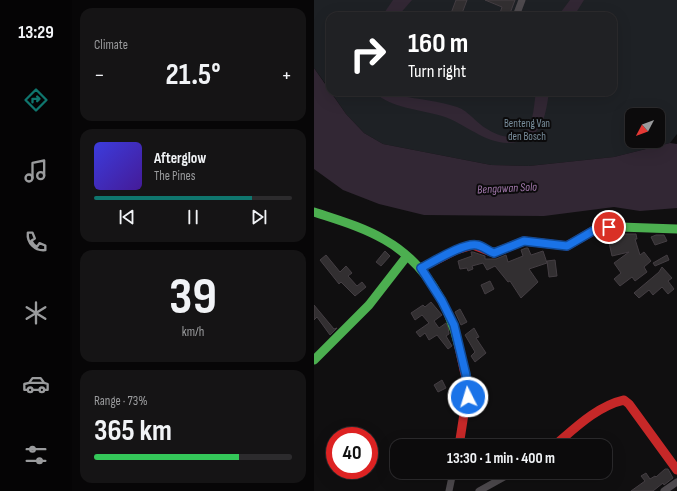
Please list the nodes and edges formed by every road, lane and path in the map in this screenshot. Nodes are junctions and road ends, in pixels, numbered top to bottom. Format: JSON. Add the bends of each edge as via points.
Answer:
{"nodes":[{"id":1,"x":522,"y":0,"type":"edge"},
{"id":2,"x":518,"y":12,"type":"edge"},
{"id":3,"x":314,"y":212,"type":"edge"},
{"id":4,"x":677,"y":229,"type":"edge"},
{"id":5,"x":407,"y":256,"type":"junction"},
{"id":6,"x":421,"y":268,"type":"junction"},
{"id":7,"x":314,"y":360,"type":"edge"},
{"id":8,"x":460,"y":439,"type":"edge"},
{"id":9,"x":562,"y":439,"type":"edge"},
{"id":10,"x":677,"y":470,"type":"edge"},
{"id":11,"x":452,"y":479,"type":"edge"},
{"id":12,"x":500,"y":479,"type":"edge"},
{"id":13,"x":677,"y":482,"type":"edge"},
{"id":14,"x":449,"y":491,"type":"edge"},
{"id":15,"x":479,"y":491,"type":"edge"},
{"id":16,"x":664,"y":491,"type":"edge"}],
"edges":[{"from":1,"to":2,"type":"street"},
{"from":3,"to":5,"type":"street","via":[[367,229]]},
{"from":4,"to":6,"type":"street","via":[[598,228],[567,246],[524,241],[494,253],[473,245],[456,250]]},
{"from":5,"to":6,"type":"street"},
{"from":5,"to":7,"type":"street","via":[[369,305]]},
{"from":6,"to":8,"type":"street","via":[[454,325],[466,375],[468,397]]},
{"from":9,"to":10,"type":"street","via":[[610,405],[624,400]]},
{"from":11,"to":14,"type":"street"},
{"from":12,"to":15,"type":"street"},
{"from":13,"to":16,"type":"street"}]}
